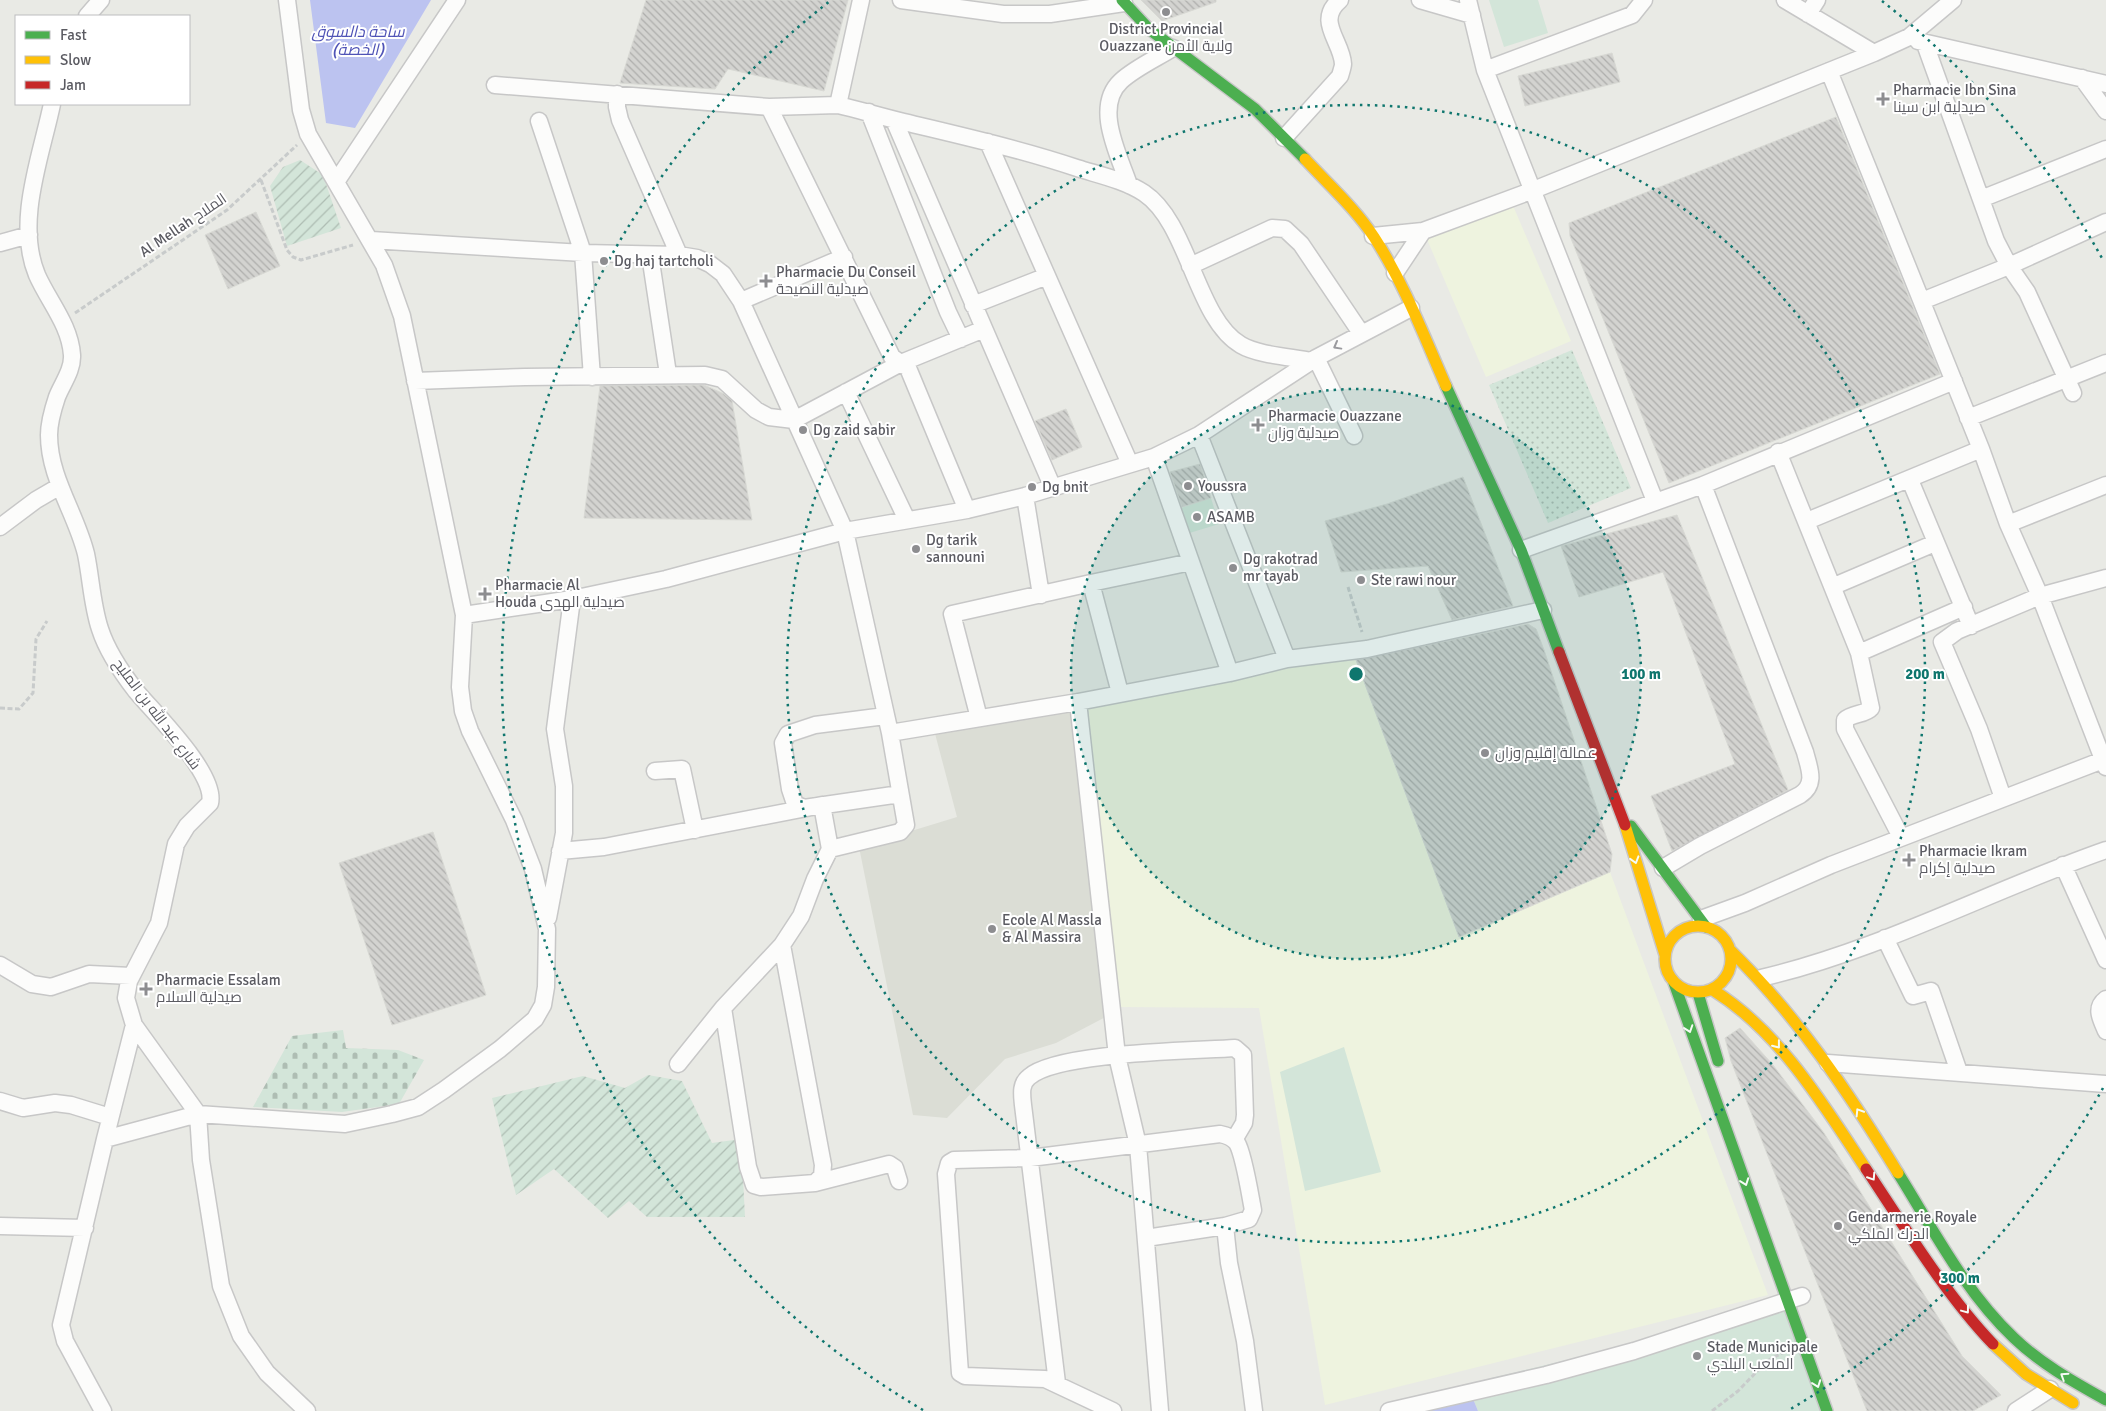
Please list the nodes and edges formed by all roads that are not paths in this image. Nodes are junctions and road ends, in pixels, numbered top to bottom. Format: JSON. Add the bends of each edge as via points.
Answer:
{"nodes":[{"id":1,"x":101,"y":0,"type":"edge"},
{"id":2,"x":287,"y":0,"type":"edge"},
{"id":3,"x":457,"y":0,"type":"edge"},
{"id":4,"x":861,"y":0,"type":"edge"},
{"id":5,"x":901,"y":0,"type":"edge"},
{"id":6,"x":1340,"y":0,"type":"edge"},
{"id":7,"x":1420,"y":0,"type":"edge"},
{"id":8,"x":1644,"y":0,"type":"edge"},
{"id":9,"x":1785,"y":0,"type":"edge"},
{"id":10,"x":1817,"y":0,"type":"edge"},
{"id":11,"x":1953,"y":0,"type":"edge"},
{"id":12,"x":1123,"y":2,"type":"edge"},
{"id":13,"x":1470,"y":8,"type":"edge"},
{"id":14,"x":1808,"y":14,"type":"junction"},
{"id":15,"x":89,"y":15,"type":"edge"},
{"id":16,"x":1909,"y":37,"type":"junction"},
{"id":17,"x":1925,"y":44,"type":"junction"},
{"id":18,"x":1173,"y":48,"type":"junction"},
{"id":19,"x":1874,"y":53,"type":"junction"},
{"id":20,"x":1485,"y":70,"type":"junction"},
{"id":21,"x":1829,"y":71,"type":"junction"},
{"id":22,"x":2082,"y":78,"type":"junction"},
{"id":23,"x":495,"y":84,"type":"dead end"},
{"id":24,"x":2106,"y":84,"type":"edge"},
{"id":25,"x":617,"y":94,"type":"junction"},
{"id":26,"x":52,"y":105,"type":"edge"},
{"id":27,"x":838,"y":105,"type":"junction"},
{"id":28,"x":769,"y":106,"type":"junction"},
{"id":29,"x":2106,"y":111,"type":"edge"},
{"id":30,"x":869,"y":112,"type":"junction"},
{"id":31,"x":894,"y":120,"type":"junction"},
{"id":32,"x":539,"y":121,"type":"dead end"},
{"id":33,"x":1284,"y":138,"type":"junction"},
{"id":34,"x":988,"y":142,"type":"junction"},
{"id":35,"x":2106,"y":149,"type":"edge"},
{"id":36,"x":336,"y":182,"type":"junction"},
{"id":37,"x":1129,"y":185,"type":"junction"},
{"id":38,"x":1531,"y":191,"type":"junction"},
{"id":39,"x":1981,"y":199,"type":"junction"},
{"id":40,"x":2106,"y":222,"type":"edge"},
{"id":41,"x":1423,"y":231,"type":"junction"},
{"id":42,"x":29,"y":235,"type":"junction"},
{"id":43,"x":1373,"y":236,"type":"junction"},
{"id":44,"x":371,"y":240,"type":"junction"},
{"id":45,"x":0,"y":243,"type":"edge"},
{"id":46,"x":583,"y":253,"type":"junction"},
{"id":47,"x":650,"y":255,"type":"junction"},
{"id":48,"x":679,"y":255,"type":"junction"},
{"id":49,"x":844,"y":258,"type":"junction"},
{"id":50,"x":1190,"y":266,"type":"junction"},
{"id":51,"x":2008,"y":266,"type":"junction"},
{"id":52,"x":1394,"y":273,"type":"junction"},
{"id":53,"x":1047,"y":276,"type":"junction"},
{"id":54,"x":741,"y":301,"type":"junction"},
{"id":55,"x":1922,"y":301,"type":"junction"},
{"id":56,"x":973,"y":305,"type":"junction"},
{"id":57,"x":1411,"y":308,"type":"junction"},
{"id":58,"x":984,"y":330,"type":"junction"},
{"id":59,"x":1361,"y":333,"type":"junction"},
{"id":60,"x":961,"y":339,"type":"junction"},
{"id":61,"x":1313,"y":360,"type":"junction"},
{"id":62,"x":901,"y":363,"type":"junction"},
{"id":63,"x":2106,"y":363,"type":"edge"},
{"id":64,"x":668,"y":374,"type":"junction"},
{"id":65,"x":592,"y":377,"type":"junction"},
{"id":66,"x":415,"y":380,"type":"junction"},
{"id":67,"x":1954,"y":381,"type":"junction"},
{"id":68,"x":2070,"y":386,"type":"junction"},
{"id":69,"x":846,"y":392,"type":"junction"},
{"id":70,"x":1968,"y":418,"type":"junction"},
{"id":71,"x":794,"y":420,"type":"junction"},
{"id":72,"x":1199,"y":435,"type":"junction"},
{"id":73,"x":1354,"y":436,"type":"dead end"},
{"id":74,"x":1982,"y":449,"type":"junction"},
{"id":75,"x":1778,"y":452,"type":"junction"},
{"id":76,"x":1154,"y":457,"type":"junction"},
{"id":77,"x":1130,"y":464,"type":"junction"},
{"id":78,"x":1910,"y":480,"type":"junction"},
{"id":79,"x":1703,"y":485,"type":"junction"},
{"id":80,"x":2106,"y":485,"type":"edge"},
{"id":81,"x":60,"y":486,"type":"junction"},
{"id":82,"x":1053,"y":488,"type":"junction"},
{"id":83,"x":1024,"y":496,"type":"junction"},
{"id":84,"x":1654,"y":502,"type":"junction"},
{"id":85,"x":967,"y":510,"type":"junction"},
{"id":86,"x":907,"y":520,"type":"junction"},
{"id":87,"x":1807,"y":521,"type":"junction"},
{"id":88,"x":2008,"y":524,"type":"junction"},
{"id":89,"x":0,"y":527,"type":"edge"},
{"id":90,"x":845,"y":531,"type":"junction"},
{"id":91,"x":1935,"y":543,"type":"junction"},
{"id":92,"x":1521,"y":550,"type":"junction"},
{"id":93,"x":1191,"y":562,"type":"junction"},
{"id":94,"x":2106,"y":578,"type":"edge"},
{"id":95,"x":1091,"y":583,"type":"junction"},
{"id":96,"x":1834,"y":586,"type":"junction"},
{"id":97,"x":1041,"y":594,"type":"junction"},
{"id":98,"x":2040,"y":596,"type":"junction"},
{"id":99,"x":572,"y":598,"type":"junction"},
{"id":100,"x":1964,"y":607,"type":"junction"},
{"id":101,"x":1543,"y":610,"type":"junction"},
{"id":102,"x":464,"y":615,"type":"junction"},
{"id":103,"x":1971,"y":626,"type":"junction"},
{"id":104,"x":1859,"y":653,"type":"junction"},
{"id":105,"x":1287,"y":659,"type":"junction"},
{"id":106,"x":1230,"y":673,"type":"junction"},
{"id":107,"x":1120,"y":694,"type":"junction"},
{"id":108,"x":1078,"y":702,"type":"junction"},
{"id":109,"x":885,"y":716,"type":"junction"},
{"id":110,"x":979,"y":718,"type":"junction"},
{"id":111,"x":890,"y":733,"type":"junction"},
{"id":112,"x":2104,"y":764,"type":"edge"},
{"id":113,"x":655,"y":771,"type":"dead end"},
{"id":114,"x":900,"y":794,"type":"junction"},
{"id":115,"x":2003,"y":798,"type":"junction"},
{"id":116,"x":822,"y":806,"type":"junction"},
{"id":117,"x":1621,"y":814,"type":"junction"},
{"id":118,"x":695,"y":830,"type":"junction"},
{"id":119,"x":1901,"y":837,"type":"junction"},
{"id":120,"x":830,"y":848,"type":"junction"},
{"id":121,"x":2106,"y":850,"type":"edge"},
{"id":122,"x":560,"y":851,"type":"junction"},
{"id":123,"x":2064,"y":864,"type":"junction"},
{"id":124,"x":1664,"y":868,"type":"junction"},
{"id":125,"x":1704,"y":923,"type":"junction"},
{"id":126,"x":546,"y":929,"type":"junction"},
{"id":127,"x":1885,"y":938,"type":"junction"},
{"id":128,"x":782,"y":945,"type":"junction"},
{"id":129,"x":1731,"y":951,"type":"junction"},
{"id":130,"x":1665,"y":955,"type":"junction"},
{"id":131,"x":2106,"y":960,"type":"edge"},
{"id":132,"x":0,"y":965,"type":"edge"},
{"id":133,"x":131,"y":976,"type":"junction"},
{"id":134,"x":1761,"y":978,"type":"junction"},
{"id":135,"x":1674,"y":983,"type":"junction"},
{"id":136,"x":1713,"y":990,"type":"junction"},
{"id":137,"x":1698,"y":993,"type":"junction"},
{"id":138,"x":2106,"y":999,"type":"edge"},
{"id":139,"x":723,"y":1008,"type":"junction"},
{"id":140,"x":134,"y":1025,"type":"junction"},
{"id":141,"x":2106,"y":1031,"type":"edge"},
{"id":142,"x":1117,"y":1056,"type":"junction"},
{"id":143,"x":1828,"y":1063,"type":"junction"},
{"id":144,"x":678,"y":1064,"type":"dead end"},
{"id":145,"x":1720,"y":1070,"type":"dead end"},
{"id":146,"x":1959,"y":1072,"type":"junction"},
{"id":147,"x":2106,"y":1084,"type":"edge"},
{"id":148,"x":0,"y":1100,"type":"edge"},
{"id":149,"x":198,"y":1114,"type":"junction"},
{"id":150,"x":110,"y":1117,"type":"junction"},
{"id":151,"x":105,"y":1139,"type":"junction"},
{"id":152,"x":1234,"y":1140,"type":"junction"},
{"id":153,"x":1138,"y":1145,"type":"junction"},
{"id":154,"x":1030,"y":1158,"type":"junction"},
{"id":155,"x":899,"y":1181,"type":"dead end"},
{"id":156,"x":815,"y":1183,"type":"junction"},
{"id":157,"x":0,"y":1226,"type":"edge"},
{"id":158,"x":1224,"y":1226,"type":"junction"},
{"id":159,"x":85,"y":1228,"type":"junction"},
{"id":160,"x":1146,"y":1238,"type":"junction"},
{"id":161,"x":1799,"y":1297,"type":"junction"},
{"id":162,"x":1057,"y":1383,"type":"junction"},
{"id":163,"x":2050,"y":1389,"type":"junction"},
{"id":164,"x":2106,"y":1400,"type":"edge"},
{"id":165,"x":2082,"y":1407,"type":"dead end"},
{"id":166,"x":103,"y":1411,"type":"edge"},
{"id":167,"x":307,"y":1411,"type":"edge"},
{"id":168,"x":1112,"y":1411,"type":"edge"},
{"id":169,"x":1160,"y":1411,"type":"edge"},
{"id":170,"x":1254,"y":1411,"type":"edge"},
{"id":171,"x":1388,"y":1411,"type":"edge"},
{"id":172,"x":1827,"y":1411,"type":"edge"},
{"id":173,"x":2016,"y":1411,"type":"edge"}],
"edges":[{"from":1,"to":15,"type":"street"},
{"from":2,"to":36,"type":"street","via":[[301,110],[308,134]]},
{"from":3,"to":36,"type":"street"},
{"from":4,"to":27,"type":"street"},
{"from":5,"to":12,"type":"street","via":[[1003,14],[1050,14]]},
{"from":6,"to":33,"type":"street","via":[[1331,9],[1329,19],[1343,63],[1340,76]]},
{"from":7,"to":13,"type":"street"},
{"from":8,"to":20,"type":"street","via":[[1632,15]]},
{"from":9,"to":14,"type":"street"},
{"from":10,"to":14,"type":"street"},
{"from":11,"to":16,"type":"street"},
{"from":12,"to":18,"type":"main road"},
{"from":13,"to":20,"type":"street"},
{"from":14,"to":19,"type":"street"},
{"from":16,"to":17,"type":"street"},
{"from":16,"to":19,"type":"street"},
{"from":17,"to":22,"type":"street"},
{"from":17,"to":39,"type":"street"},
{"from":18,"to":33,"type":"main road","via":[[1255,109]]},
{"from":18,"to":37,"type":"street","via":[[1121,81],[1108,102],[1112,136]]},
{"from":19,"to":21,"type":"street"},
{"from":20,"to":38,"type":"street"},
{"from":21,"to":38,"type":"street"},
{"from":21,"to":55,"type":"street"},
{"from":22,"to":24,"type":"street"},
{"from":22,"to":29,"type":"street"},
{"from":23,"to":25,"type":"street","via":[[561,92]]},
{"from":25,"to":28,"type":"street"},
{"from":25,"to":48,"type":"street","via":[[620,120]]},
{"from":26,"to":42,"type":"street","name":"شارع عبد الله بن المليح","via":[[37,166]]},
{"from":27,"to":28,"type":"street"},
{"from":27,"to":30,"type":"street"},
{"from":28,"to":49,"type":"street"},
{"from":30,"to":31,"type":"street"},
{"from":30,"to":60,"type":"street"},
{"from":31,"to":34,"type":"street"},
{"from":31,"to":56,"type":"street"},
{"from":32,"to":46,"type":"street"},
{"from":33,"to":43,"type":"main road","via":[[1354,211]]},
{"from":34,"to":37,"type":"street"},
{"from":34,"to":53,"type":"street"},
{"from":35,"to":39,"type":"street"},
{"from":36,"to":44,"type":"street"},
{"from":37,"to":50,"type":"street","via":[[1145,194],[1163,213]]},
{"from":38,"to":41,"type":"street"},
{"from":38,"to":84,"type":"street"},
{"from":39,"to":51,"type":"street"},
{"from":40,"to":51,"type":"street"},
{"from":41,"to":43,"type":"street"},
{"from":41,"to":52,"type":"street"},
{"from":42,"to":45,"type":"street"},
{"from":42,"to":81,"type":"street","name":"شارع عبد الله بن المليح","via":[[37,275],[69,338],[72,363],[56,399],[49,432],[52,461]]},
{"from":43,"to":52,"type":"main road"},
{"from":44,"to":46,"type":"street"},
{"from":44,"to":66,"type":"street","via":[[384,265],[402,316]]},
{"from":46,"to":47,"type":"street"},
{"from":46,"to":65,"type":"street"},
{"from":47,"to":48,"type":"street"},
{"from":47,"to":64,"type":"street"},
{"from":48,"to":54,"type":"street","via":[[710,264],[723,274]]},
{"from":49,"to":54,"type":"street"},
{"from":49,"to":62,"type":"street","via":[[892,357]]},
{"from":50,"to":59,"type":"street","via":[[1272,228],[1285,229],[1301,244]]},
{"from":50,"to":61,"type":"street","via":[[1216,316],[1241,345]]},
{"from":51,"to":55,"type":"street"},
{"from":51,"to":68,"type":"street","via":[[2027,292]]},
{"from":52,"to":57,"type":"main road"},
{"from":53,"to":56,"type":"street"},
{"from":53,"to":77,"type":"street"},
{"from":54,"to":71,"type":"street"},
{"from":55,"to":67,"type":"street"},
{"from":56,"to":58,"type":"street"},
{"from":57,"to":59,"type":"street"},
{"from":57,"to":92,"type":"main road"},
{"from":58,"to":60,"type":"street"},
{"from":58,"to":82,"type":"street"},
{"from":59,"to":61,"type":"street","one_way":true},
{"from":60,"to":62,"type":"street"},
{"from":61,"to":72,"type":"street"},
{"from":61,"to":73,"type":"street"},
{"from":62,"to":69,"type":"street"},
{"from":62,"to":85,"type":"street","via":[[908,368]]},
{"from":63,"to":68,"type":"street"},
{"from":64,"to":65,"type":"street"},
{"from":64,"to":71,"type":"street","via":[[722,379],[756,410],[769,417]]},
{"from":65,"to":66,"type":"street"},
{"from":66,"to":102,"type":"street"},
{"from":67,"to":70,"type":"street"},
{"from":67,"to":75,"type":"street"},
{"from":68,"to":70,"type":"street"},
{"from":69,"to":71,"type":"street"},
{"from":69,"to":86,"type":"street"},
{"from":70,"to":74,"type":"street"},
{"from":71,"to":90,"type":"street"},
{"from":72,"to":76,"type":"street"},
{"from":72,"to":105,"type":"street"},
{"from":74,"to":78,"type":"street"},
{"from":74,"to":88,"type":"street"},
{"from":75,"to":79,"type":"street"},
{"from":75,"to":87,"type":"street"},
{"from":76,"to":77,"type":"street"},
{"from":76,"to":93,"type":"street"},
{"from":77,"to":82,"type":"street"},
{"from":78,"to":87,"type":"street"},
{"from":78,"to":91,"type":"street"},
{"from":79,"to":84,"type":"street"},
{"from":79,"to":124,"type":"street","via":[[1805,752],[1811,782],[1800,795]]},
{"from":80,"to":88,"type":"street"},
{"from":81,"to":89,"type":"street"},
{"from":81,"to":133,"type":"street","name":"شارع عبد الله بن المليح","via":[[84,547],[100,629],[109,649],[136,690],[192,757],[208,784],[211,798],[176,844],[159,923]]},
{"from":82,"to":83,"type":"street"},
{"from":83,"to":85,"type":"street"},
{"from":83,"to":97,"type":"street"},
{"from":84,"to":92,"type":"street"},
{"from":85,"to":86,"type":"street"},
{"from":86,"to":90,"type":"street"},
{"from":87,"to":96,"type":"street"},
{"from":88,"to":98,"type":"street"},
{"from":90,"to":99,"type":"street","via":[[732,563]]},
{"from":90,"to":109,"type":"street"},
{"from":91,"to":96,"type":"street"},
{"from":91,"to":100,"type":"street"},
{"from":92,"to":101,"type":"main road"},
{"from":93,"to":95,"type":"street"},
{"from":93,"to":106,"type":"street"},
{"from":94,"to":98,"type":"street"},
{"from":95,"to":97,"type":"street"},
{"from":95,"to":107,"type":"street"},
{"from":96,"to":104,"type":"street"},
{"from":97,"to":110,"type":"street","via":[[952,614]]},
{"from":98,"to":103,"type":"street"},
{"from":98,"to":112,"type":"street"},
{"from":99,"to":102,"type":"street"},
{"from":99,"to":122,"type":"street","via":[[555,728],[565,808]]},
{"from":100,"to":103,"type":"street"},
{"from":100,"to":104,"type":"street"},
{"from":101,"to":105,"type":"street","via":[[1367,650]]},
{"from":101,"to":117,"type":"main road"},
{"from":102,"to":126,"type":"street","via":[[460,678],[463,711],[533,868]]},
{"from":103,"to":115,"type":"street","via":[[1942,642],[1979,729]]},
{"from":104,"to":119,"type":"street","via":[[1871,708],[1848,717],[1844,728]]},
{"from":105,"to":106,"type":"street"},
{"from":106,"to":107,"type":"street"},
{"from":107,"to":108,"type":"street"},
{"from":108,"to":110,"type":"street"},
{"from":108,"to":142,"type":"street"},
{"from":109,"to":111,"type":"street"},
{"from":109,"to":116,"type":"street","via":[[815,725],[784,737],[793,801],[800,808]]},
{"from":110,"to":111,"type":"street"},
{"from":111,"to":114,"type":"street"},
{"from":112,"to":115,"type":"street"},
{"from":113,"to":118,"type":"street","via":[[682,769]]},
{"from":114,"to":116,"type":"street"},
{"from":114,"to":120,"type":"street","via":[[906,824],[900,832]]},
{"from":115,"to":119,"type":"street"},
{"from":116,"to":118,"type":"street"},
{"from":116,"to":120,"type":"street"},
{"from":117,"to":124,"type":"main road"},
{"from":117,"to":130,"type":"main road","one_way":true},
{"from":118,"to":122,"type":"street","via":[[604,847]]},
{"from":119,"to":125,"type":"street"},
{"from":120,"to":128,"type":"street","via":[[801,916]]},
{"from":121,"to":123,"type":"street"},
{"from":122,"to":126,"type":"street"},
{"from":123,"to":127,"type":"street"},
{"from":123,"to":131,"type":"street"},
{"from":124,"to":125,"type":"main road"},
{"from":125,"to":129,"type":"main road","via":[[1726,940]]},
{"from":125,"to":130,"type":"main road","via":[[1684,929],[1668,944]]},
{"from":126,"to":149,"type":"street","via":[[546,986],[543,1005],[535,1019],[472,1071],[418,1107],[345,1124]]},
{"from":127,"to":134,"type":"street","via":[[1792,971]]},
{"from":127,"to":146,"type":"street","via":[[1913,996],[1931,991]]},
{"from":128,"to":139,"type":"street"},
{"from":128,"to":156,"type":"street","via":[[823,1165],[822,1176]]},
{"from":129,"to":134,"type":"main road"},
{"from":129,"to":136,"type":"main road","via":[[1729,973]]},
{"from":130,"to":135,"type":"main road","via":[[1668,975]]},
{"from":132,"to":133,"type":"street","via":[[32,984],[51,988],[89,974]]},
{"from":133,"to":140,"type":"street","name":"شارع عبد الله بن المليح","via":[[126,998]]},
{"from":134,"to":143,"type":"main road"},
{"from":135,"to":137,"type":"main road"},
{"from":135,"to":161,"type":"main road","one_way":true,"via":[[1689,1030]]},
{"from":136,"to":137,"type":"main road"},
{"from":136,"to":163,"type":"main road","one_way":true,"via":[[1744,1009],[1778,1046],[1836,1122],[1914,1241],[1986,1337]]},
{"from":137,"to":145,"type":"main road"},
{"from":138,"to":141,"type":"street","via":[[2098,1008]]},
{"from":139,"to":144,"type":"street"},
{"from":139,"to":156,"type":"street","via":[[748,1167],[754,1185]]},
{"from":140,"to":149,"type":"street"},
{"from":140,"to":150,"type":"street"},
{"from":142,"to":152,"type":"street","via":[[1239,1050],[1243,1054],[1245,1115]]},
{"from":142,"to":153,"type":"street"},
{"from":142,"to":154,"type":"street","via":[[1069,1060],[1027,1078],[1022,1094]]},
{"from":143,"to":146,"type":"street"},
{"from":164,"to":143,"type":"main road","one_way":true,"via":[[2048,1366],[2002,1326],[1932,1227]]},
{"from":146,"to":147,"type":"street"},
{"from":148,"to":150,"type":"street","via":[[23,1108],[54,1103],[71,1105]]},
{"from":149,"to":151,"type":"street"},
{"from":149,"to":167,"type":"street","via":[[201,1160],[222,1286],[241,1336],[254,1356]]},
{"from":150,"to":151,"type":"street"},
{"from":151,"to":159,"type":"street"},
{"from":152,"to":153,"type":"street","via":[[1220,1134]]},
{"from":152,"to":158,"type":"street","via":[[1253,1210],[1249,1219]]},
{"from":153,"to":154,"type":"street"},
{"from":153,"to":160,"type":"street"},
{"from":154,"to":162,"type":"street"},
{"from":154,"to":162,"type":"street","via":[[954,1160],[946,1168],[958,1367],[965,1376],[1045,1379]]},
{"from":155,"to":156,"type":"street","via":[[895,1168],[890,1164]]},
{"from":157,"to":159,"type":"street"},
{"from":158,"to":160,"type":"street"},
{"from":158,"to":170,"type":"street"},
{"from":159,"to":166,"type":"street","via":[[62,1325],[65,1340]]},
{"from":160,"to":169,"type":"street"},
{"from":161,"to":171,"type":"street","via":[[1634,1351]]},
{"from":161,"to":172,"type":"main road","one_way":true,"via":[[1802,1342]]},
{"from":162,"to":168,"type":"street"},
{"from":163,"to":165,"type":"main road"},
{"from":163,"to":173,"type":"street"}]}
